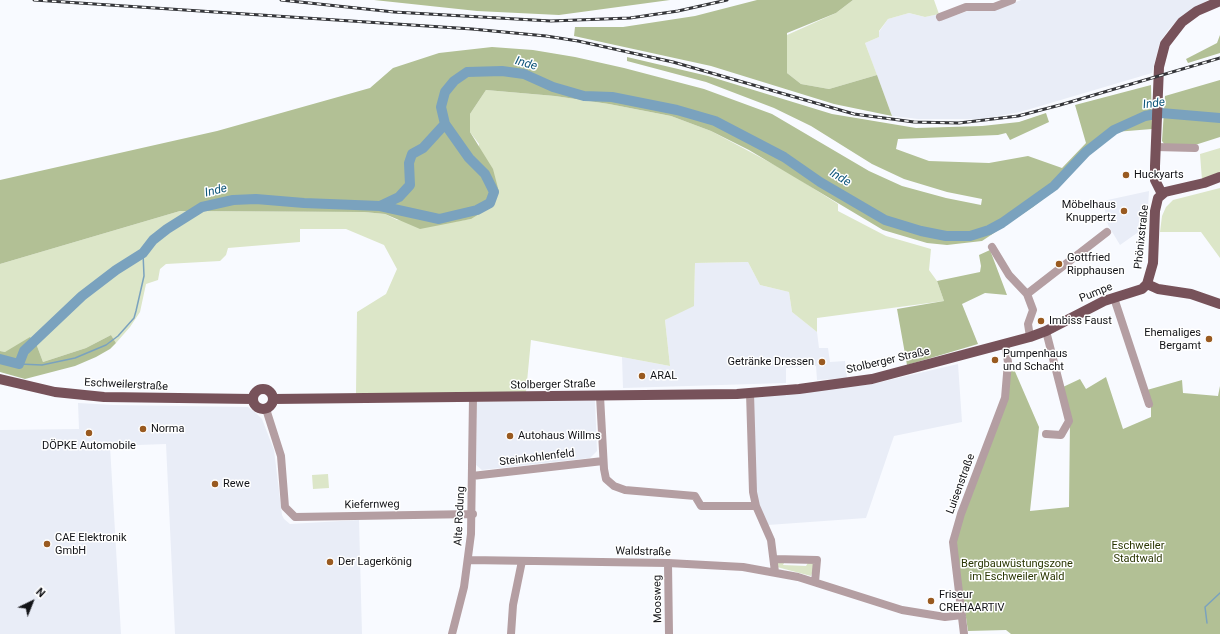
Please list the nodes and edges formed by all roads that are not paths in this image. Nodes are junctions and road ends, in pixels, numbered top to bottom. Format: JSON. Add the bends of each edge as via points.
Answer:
{"nodes":[{"id":1,"x":1012,"y":0,"type":"edge"},
{"id":2,"x":1218,"y":1,"type":"edge"},
{"id":3,"x":940,"y":17,"type":"dead end"},
{"id":4,"x":1156,"y":147,"type":"junction"},
{"id":5,"x":1195,"y":148,"type":"dead end"},
{"id":6,"x":1220,"y":177,"type":"edge"},
{"id":7,"x":1162,"y":194,"type":"junction"},
{"id":8,"x":1107,"y":232,"type":"dead end"},
{"id":9,"x":992,"y":247,"type":"dead end"},
{"id":10,"x":1147,"y":284,"type":"junction"},
{"id":11,"x":1027,"y":294,"type":"junction"},
{"id":12,"x":1114,"y":298,"type":"junction"},
{"id":13,"x":1220,"y":304,"type":"edge"},
{"id":14,"x":1046,"y":331,"type":"junction"},
{"id":15,"x":1030,"y":337,"type":"junction"},
{"id":16,"x":1005,"y":344,"type":"junction"},
{"id":17,"x":0,"y":378,"type":"edge"},
{"id":18,"x":750,"y":393,"type":"junction"},
{"id":19,"x":600,"y":396,"type":"junction"},
{"id":20,"x":273,"y":398,"type":"junction"},
{"id":21,"x":473,"y":398,"type":"junction"},
{"id":22,"x":253,"y":399,"type":"junction"},
{"id":23,"x":1149,"y":404,"type":"dead end"},
{"id":24,"x":266,"y":409,"type":"junction"},
{"id":25,"x":1046,"y":434,"type":"dead end"},
{"id":26,"x":604,"y":461,"type":"junction"},
{"id":27,"x":472,"y":476,"type":"junction"},
{"id":28,"x":756,"y":506,"type":"junction"},
{"id":29,"x":473,"y":514,"type":"junction"},
{"id":30,"x":774,"y":559,"type":"junction"},
{"id":31,"x":468,"y":560,"type":"junction"},
{"id":32,"x":522,"y":561,"type":"junction"},
{"id":33,"x":668,"y":563,"type":"junction"},
{"id":34,"x":775,"y":572,"type":"junction"},
{"id":35,"x":815,"y":582,"type":"junction"},
{"id":36,"x":962,"y":615,"type":"junction"},
{"id":37,"x":452,"y":634,"type":"edge"},
{"id":38,"x":511,"y":634,"type":"edge"},
{"id":39,"x":669,"y":634,"type":"edge"},
{"id":40,"x":964,"y":634,"type":"edge"}],
"edges":[{"from":1,"to":3,"type":"street","via":[[994,7],[966,7]]},
{"from":2,"to":4,"type":"main road","name":"Phönixstraße","via":[[1182,22],[1165,44],[1159,67]]},
{"from":4,"to":5,"type":"street"},
{"from":4,"to":7,"type":"main road","name":"Phönixstraße","via":[[1156,180]]},
{"from":6,"to":7,"type":"main road"},
{"from":7,"to":10,"type":"main road","name":"Phönixstraße","via":[[1156,204],[1155,250]]},
{"from":8,"to":11,"type":"street"},
{"from":9,"to":11,"type":"street","via":[[1009,275]]},
{"from":10,"to":12,"type":"main road","name":"Pumpe","via":[[1138,291]]},
{"from":10,"to":13,"type":"main road","via":[[1158,290],[1191,294]]},
{"from":11,"to":15,"type":"street","via":[[1033,310],[1028,324]]},
{"from":12,"to":14,"type":"main road","name":"Pumpe"},
{"from":12,"to":23,"type":"street"},
{"from":14,"to":15,"type":"main road","name":"Pumpe"},
{"from":14,"to":25,"type":"street","via":[[1069,421],[1062,435]]},
{"from":15,"to":16,"type":"main road","name":"Pumpe"},
{"from":16,"to":18,"type":"main road","name":"Stolberger Straße","via":[[865,381]]},
{"from":16,"to":36,"type":"street","name":"Luisenstraße","via":[[1008,362],[1005,398],[963,507],[953,542]]},
{"from":17,"to":22,"type":"main road","name":"Eschweilerstraße","via":[[55,392],[104,397]]},
{"from":18,"to":19,"type":"main road","name":"Stolberger Straße"},
{"from":18,"to":28,"type":"street","via":[[753,492]]},
{"from":19,"to":21,"type":"main road","name":"Stolberger Straße"},
{"from":19,"to":26,"type":"street"},
{"from":20,"to":21,"type":"main road","name":"Stolberger Straße"},
{"from":20,"to":22,"type":"main road","via":[[271,392],[265,389],[256,392]]},
{"from":20,"to":24,"type":"main road","via":[[272,404]]},
{"from":21,"to":27,"type":"street","name":"Alte Rodung"},
{"from":22,"to":24,"type":"main road","via":[[256,407]]},
{"from":24,"to":29,"type":"street","name":"Kiefernweg","via":[[281,456],[283,499],[285,506],[295,517]]},
{"from":26,"to":27,"type":"street","name":"Steinkohlenfeld"},
{"from":26,"to":28,"type":"street","via":[[606,479],[618,488],[695,496],[702,506]]},
{"from":27,"to":29,"type":"street","name":"Alte Rodung"},
{"from":28,"to":30,"type":"street","via":[[766,525]]},
{"from":29,"to":31,"type":"street","name":"Alte Rodung"},
{"from":30,"to":34,"type":"street"},
{"from":30,"to":35,"type":"street","via":[[817,560]]},
{"from":31,"to":32,"type":"street","name":"Waldstraße"},
{"from":31,"to":37,"type":"street","name":"Alte Rodung"},
{"from":32,"to":33,"type":"street","name":"Waldstraße"},
{"from":32,"to":38,"type":"street","via":[[513,605]]},
{"from":33,"to":34,"type":"street","name":"Waldstraße","via":[[743,567]]},
{"from":33,"to":39,"type":"street","name":"Moosweg"},
{"from":34,"to":35,"type":"street","name":"Waldstraße"},
{"from":35,"to":36,"type":"street","name":"Waldstraße","via":[[902,610],[945,617]]},
{"from":36,"to":40,"type":"street","name":"Luisenstraße"}]}
